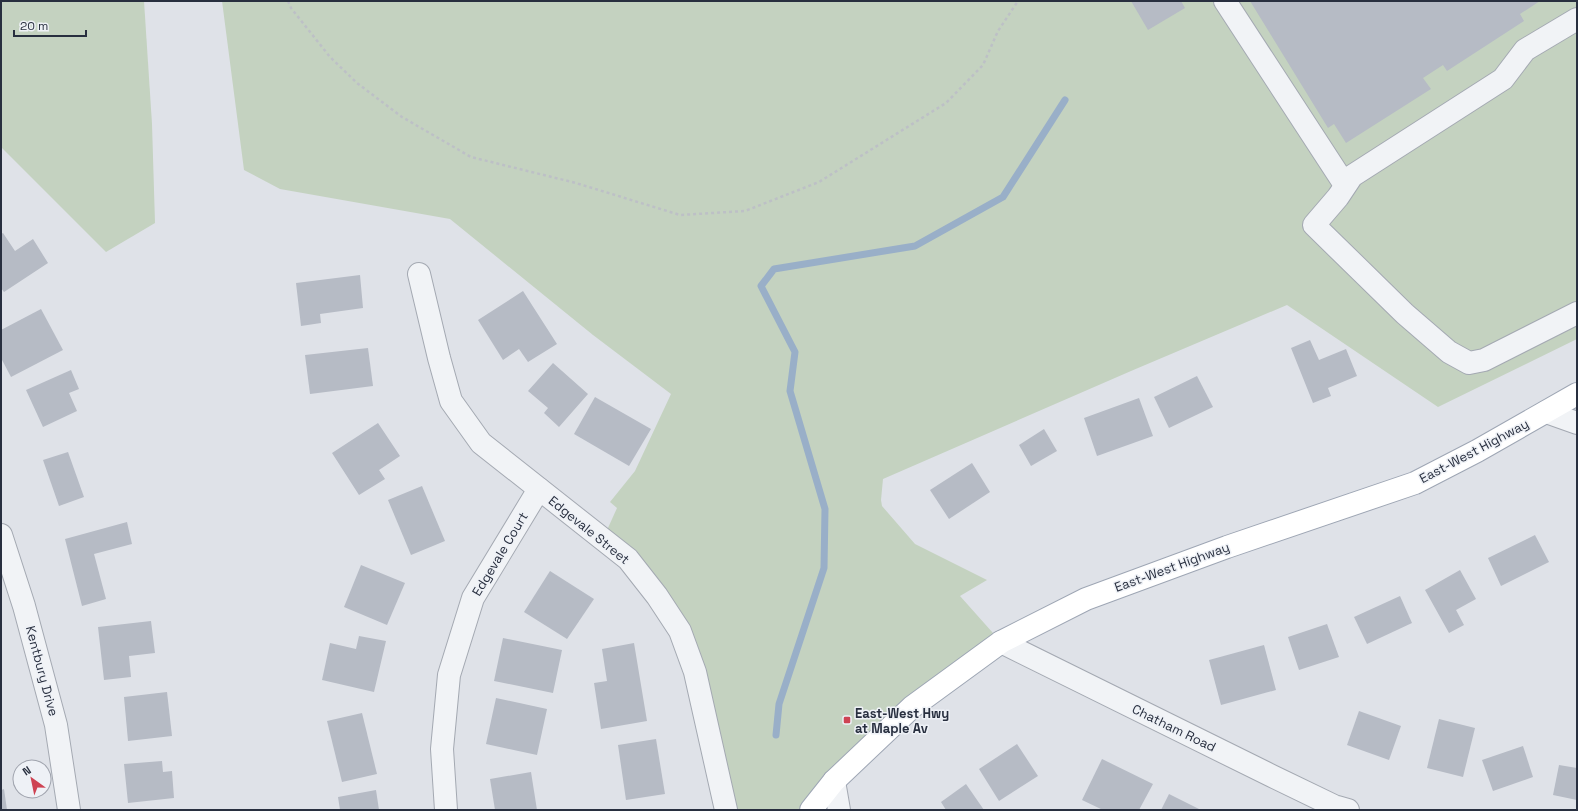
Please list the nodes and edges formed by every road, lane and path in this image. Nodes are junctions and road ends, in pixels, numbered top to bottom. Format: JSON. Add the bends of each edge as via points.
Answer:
{"nodes":[{"id":1,"x":288,"y":1,"type":"edge"},
{"id":2,"x":1018,"y":1,"type":"edge"},
{"id":3,"x":1225,"y":1,"type":"edge"},
{"id":4,"x":1577,"y":19,"type":"edge"},
{"id":5,"x":1345,"y":185,"type":"junction"},
{"id":6,"x":419,"y":274,"type":"dead end"},
{"id":7,"x":1577,"y":313,"type":"edge"},
{"id":8,"x":1577,"y":394,"type":"edge"},
{"id":9,"x":1546,"y":412,"type":"junction"},
{"id":10,"x":1577,"y":423,"type":"edge"},
{"id":11,"x":539,"y":489,"type":"junction"},
{"id":12,"x":1,"y":535,"type":"edge"},
{"id":13,"x":1001,"y":642,"type":"junction"},
{"id":14,"x":834,"y":781,"type":"junction"},
{"id":15,"x":1337,"y":809,"type":"edge"},
{"id":16,"x":69,"y":810,"type":"edge"},
{"id":17,"x":446,"y":810,"type":"edge"},
{"id":18,"x":726,"y":810,"type":"edge"},
{"id":19,"x":811,"y":810,"type":"edge"},
{"id":20,"x":839,"y":810,"type":"edge"}],
"edges":[{"from":1,"to":2,"type":"path","via":[[330,57],[357,83],[402,117],[471,157],[576,183],[680,215],[745,211],[819,182],[946,103],[983,65],[998,30]]},
{"from":3,"to":5,"type":"street"},
{"from":4,"to":5,"type":"street","via":[[1525,50],[1503,79],[1352,176]]},
{"from":5,"to":7,"type":"street","via":[[1314,225],[1405,314],[1449,352],[1469,363],[1484,360]]},
{"from":6,"to":11,"type":"street","name":"Edgevale Street","via":[[451,401],[481,443]]},
{"from":8,"to":9,"type":"main road","name":"East-West Highway"},
{"from":9,"to":10,"type":"street"},
{"from":9,"to":13,"type":"main road","name":"East-West Highway","via":[[1415,482],[1086,599]]},
{"from":11,"to":17,"type":"street","name":"Edgevale Court","via":[[473,598],[449,675],[442,749]]},
{"from":11,"to":18,"type":"street","name":"Edgevale Street","via":[[628,559],[680,631],[695,672]]},
{"from":12,"to":16,"type":"street","name":"Kentbury Drive","via":[[24,606],[56,726]]},
{"from":13,"to":14,"type":"main road","name":"East-West Highway","via":[[912,707]]},
{"from":13,"to":15,"type":"street","name":"Chatham Road"},
{"from":14,"to":19,"type":"main road","name":"East-West Highway"},
{"from":14,"to":20,"type":"street"}]}
